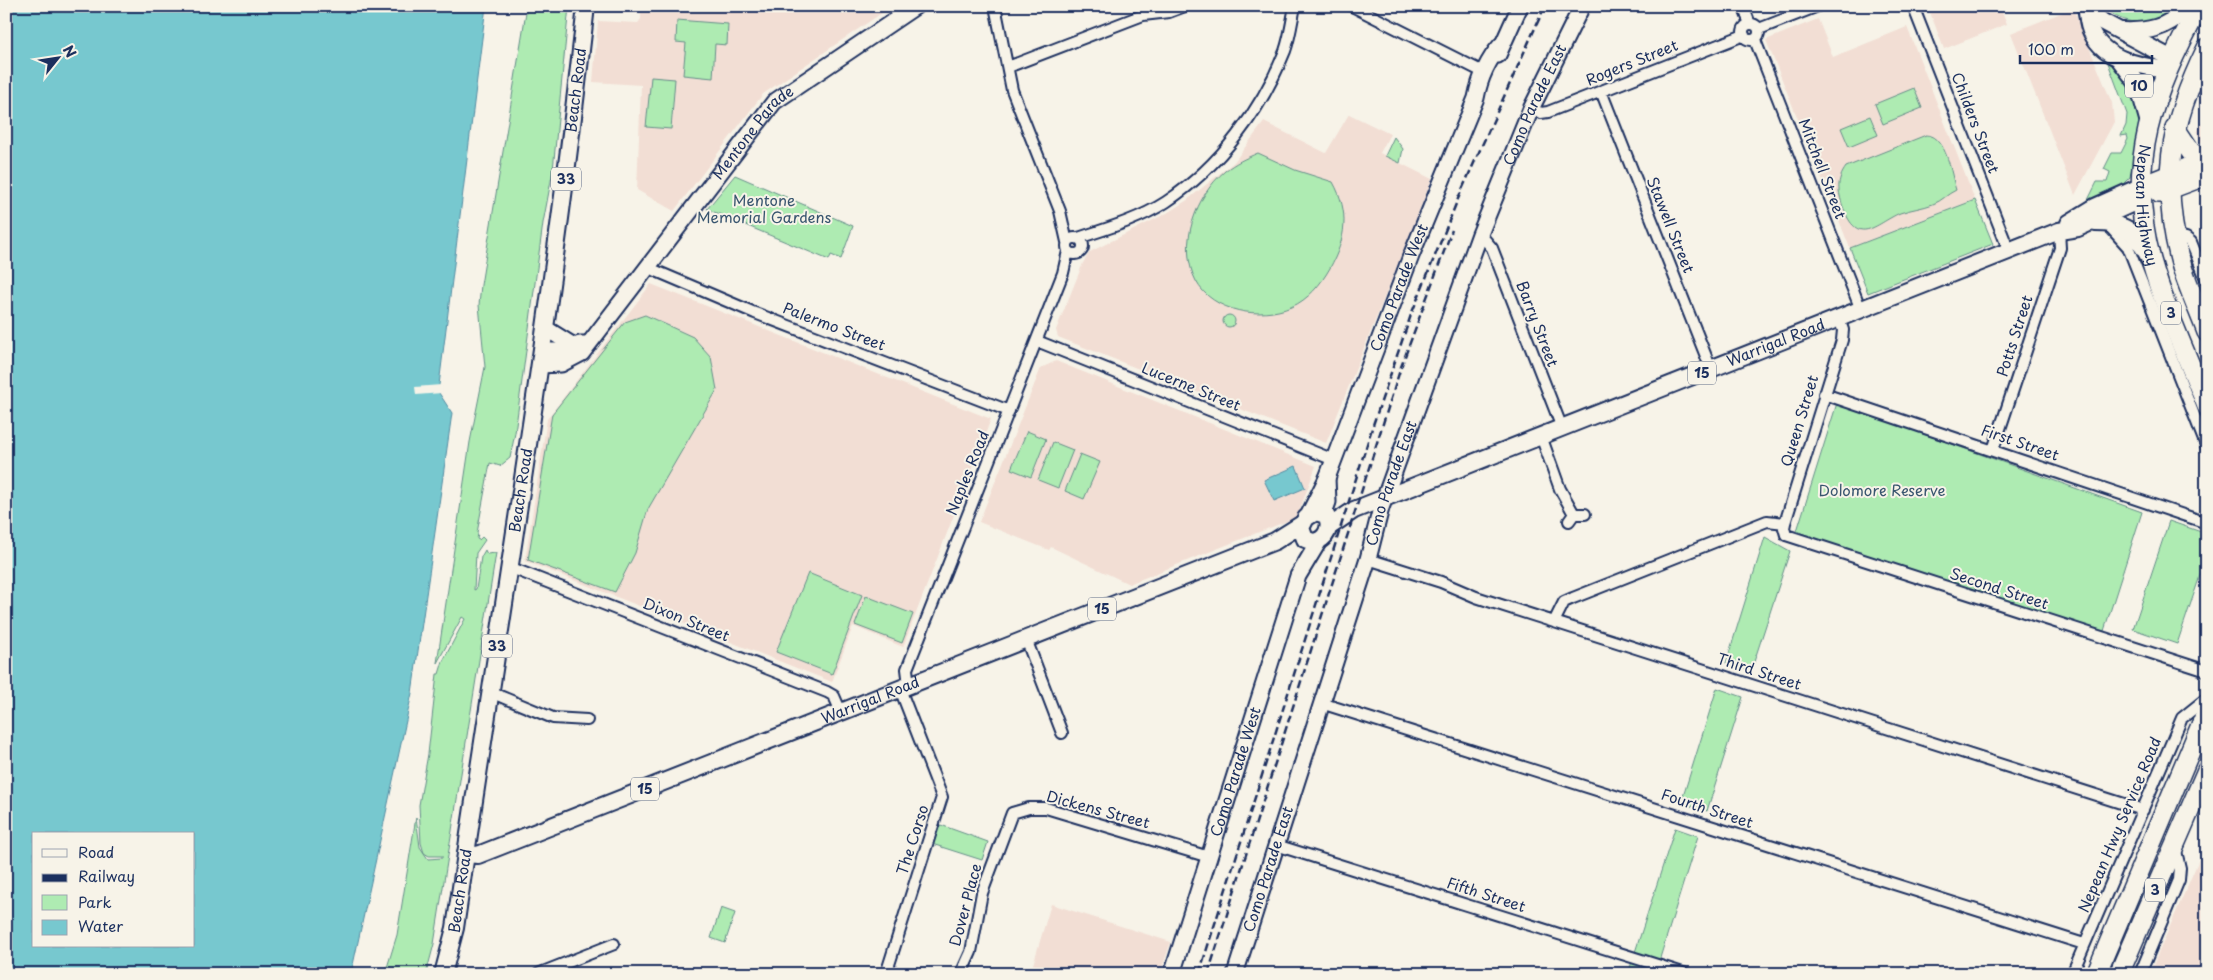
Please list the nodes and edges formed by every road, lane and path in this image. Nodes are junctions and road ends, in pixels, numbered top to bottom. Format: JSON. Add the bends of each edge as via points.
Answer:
{"nodes":[{"id":1,"x":586,"y":6,"type":"edge"},
{"id":2,"x":916,"y":6,"type":"edge"},
{"id":3,"x":995,"y":6,"type":"edge"},
{"id":4,"x":1185,"y":6,"type":"edge"},
{"id":5,"x":1295,"y":6,"type":"edge"},
{"id":6,"x":1352,"y":6,"type":"edge"},
{"id":7,"x":1520,"y":6,"type":"edge"},
{"id":8,"x":1582,"y":6,"type":"edge"},
{"id":9,"x":1742,"y":6,"type":"edge"},
{"id":10,"x":1818,"y":6,"type":"edge"},
{"id":11,"x":1913,"y":6,"type":"edge"},
{"id":12,"x":2086,"y":7,"type":"edge"},
{"id":13,"x":2191,"y":10,"type":"edge"},
{"id":14,"x":1754,"y":27,"type":"junction"},
{"id":15,"x":2118,"y":31,"type":"junction"},
{"id":16,"x":1744,"y":35,"type":"junction"},
{"id":17,"x":1755,"y":40,"type":"junction"},
{"id":18,"x":1501,"y":45,"type":"junction"},
{"id":19,"x":2207,"y":48,"type":"edge"},
{"id":20,"x":2116,"y":56,"type":"junction"},
{"id":21,"x":2169,"y":65,"type":"junction"},
{"id":22,"x":1008,"y":67,"type":"junction"},
{"id":23,"x":1483,"y":72,"type":"junction"},
{"id":24,"x":2194,"y":74,"type":"junction"},
{"id":25,"x":1601,"y":91,"type":"junction"},
{"id":26,"x":1476,"y":98,"type":"junction"},
{"id":27,"x":1531,"y":110,"type":"junction"},
{"id":28,"x":2149,"y":122,"type":"junction"},
{"id":29,"x":2175,"y":128,"type":"junction"},
{"id":30,"x":2206,"y":168,"type":"edge"},
{"id":31,"x":2170,"y":181,"type":"junction"},
{"id":32,"x":2142,"y":193,"type":"junction"},
{"id":33,"x":2171,"y":216,"type":"junction"},
{"id":34,"x":2097,"y":223,"type":"junction"},
{"id":35,"x":2059,"y":231,"type":"junction"},
{"id":36,"x":1480,"y":234,"type":"junction"},
{"id":37,"x":2174,"y":235,"type":"junction"},
{"id":38,"x":1075,"y":245,"type":"junction"},
{"id":39,"x":2009,"y":252,"type":"junction"},
{"id":40,"x":2151,"y":259,"type":"junction"},
{"id":41,"x":649,"y":268,"type":"junction"},
{"id":42,"x":2207,"y":281,"type":"edge"},
{"id":43,"x":1861,"y":310,"type":"junction"},
{"id":44,"x":1839,"y":319,"type":"junction"},
{"id":45,"x":545,"y":328,"type":"junction"},
{"id":46,"x":2160,"y":330,"type":"junction"},
{"id":47,"x":2207,"y":332,"type":"edge"},
{"id":48,"x":1037,"y":341,"type":"junction"},
{"id":49,"x":580,"y":345,"type":"junction"},
{"id":50,"x":2186,"y":352,"type":"junction"},
{"id":51,"x":541,"y":358,"type":"junction"},
{"id":52,"x":1710,"y":369,"type":"junction"},
{"id":53,"x":1824,"y":394,"type":"junction"},
{"id":54,"x":2207,"y":406,"type":"edge"},
{"id":55,"x":1009,"y":411,"type":"junction"},
{"id":56,"x":1562,"y":428,"type":"junction"},
{"id":57,"x":1541,"y":436,"type":"junction"},
{"id":58,"x":2207,"y":448,"type":"edge"},
{"id":59,"x":1993,"y":450,"type":"junction"},
{"id":60,"x":1334,"y":460,"type":"junction"},
{"id":61,"x":1327,"y":478,"type":"junction"},
{"id":62,"x":1386,"y":497,"type":"junction"},
{"id":63,"x":1585,"y":514,"type":"dead end"},
{"id":64,"x":1326,"y":518,"type":"junction"},
{"id":65,"x":2207,"y":523,"type":"edge"},
{"id":66,"x":1785,"y":528,"type":"junction"},
{"id":67,"x":1308,"y":532,"type":"junction"},
{"id":68,"x":1368,"y":559,"type":"junction"},
{"id":69,"x":509,"y":566,"type":"junction"},
{"id":70,"x":1554,"y":622,"type":"junction"},
{"id":71,"x":1026,"y":639,"type":"junction"},
{"id":72,"x":2206,"y":668,"type":"edge"},
{"id":73,"x":905,"y":687,"type":"junction"},
{"id":74,"x":490,"y":692,"type":"junction"},
{"id":75,"x":2207,"y":698,"type":"edge"},
{"id":76,"x":1321,"y":703,"type":"junction"},
{"id":77,"x":841,"y":712,"type":"junction"},
{"id":78,"x":2207,"y":712,"type":"edge"},
{"id":79,"x":587,"y":720,"type":"dead end"},
{"id":80,"x":1062,"y":733,"type":"dead end"},
{"id":81,"x":2205,"y":779,"type":"edge"},
{"id":82,"x":2143,"y":810,"type":"junction"},
{"id":83,"x":2165,"y":812,"type":"junction"},
{"id":84,"x":2185,"y":820,"type":"junction"},
{"id":85,"x":999,"y":844,"type":"joint"},
{"id":86,"x":1276,"y":844,"type":"junction"},
{"id":87,"x":2174,"y":846,"type":"junction"},
{"id":88,"x":466,"y":854,"type":"junction"},
{"id":89,"x":1209,"y":857,"type":"junction"},
{"id":90,"x":614,"y":944,"type":"dead end"},
{"id":91,"x":2084,"y":944,"type":"junction"},
{"id":92,"x":443,"y":974,"type":"edge"},
{"id":93,"x":538,"y":974,"type":"edge"},
{"id":94,"x":886,"y":974,"type":"edge"},
{"id":95,"x":961,"y":974,"type":"edge"},
{"id":96,"x":1172,"y":974,"type":"edge"},
{"id":97,"x":1235,"y":974,"type":"edge"},
{"id":98,"x":1686,"y":974,"type":"edge"},
{"id":99,"x":2072,"y":974,"type":"edge"},
{"id":100,"x":2096,"y":974,"type":"edge"},
{"id":101,"x":2119,"y":974,"type":"edge"},
{"id":102,"x":2140,"y":974,"type":"edge"}],
"edges":[{"from":1,"to":45,"type":"main road","name":"Beach Road","number":"33"},
{"from":2,"to":41,"type":"street","name":"Mentone Parade","via":[[774,102]]},
{"from":3,"to":22,"type":"street","name":"Naples Road"},
{"from":4,"to":22,"type":"street","via":[[1143,15]]},
{"from":5,"to":38,"type":"street","via":[[1286,50],[1259,104],[1224,151],[1164,202]]},
{"from":6,"to":23,"type":"street"},
{"from":7,"to":18,"type":"street","name":"Como Parade West"},
{"from":8,"to":27,"type":"street","name":"Como Parade East"},
{"from":9,"to":14,"type":"street"},
{"from":10,"to":14,"type":"street"},
{"from":11,"to":39,"type":"street","name":"Childers Street"},
{"from":12,"to":15,"type":"main road","number":"10"},
{"from":12,"to":20,"type":"main road","number":"10","via":[[2094,37]]},
{"from":13,"to":15,"type":"main road","via":[[2157,29]]},
{"from":13,"to":21,"type":"highway","name":"Nepean Highway","number":"3"},
{"from":14,"to":16,"type":"street","via":[[1744,30]]},
{"from":14,"to":17,"type":"street","via":[[1760,34]]},
{"from":15,"to":21,"type":"main road","number":"10"},
{"from":16,"to":17,"type":"street"},
{"from":16,"to":25,"type":"street","name":"Rogers Street"},
{"from":17,"to":43,"type":"street","name":"Mitchell Street"},
{"from":18,"to":23,"type":"street","name":"Como Parade West"},
{"from":18,"to":26,"type":"street","name":"Como Parade West","via":[[1486,85]]},
{"from":19,"to":24,"type":"highway","name":"Nepean Highway","number":"3"},
{"from":20,"to":21,"type":"main road","number":"10","via":[[2136,64]]},
{"from":20,"to":28,"type":"main road","number":"10","via":[[2138,84]]},
{"from":21,"to":24,"type":"highway","number":"10"},
{"from":21,"to":28,"type":"highway","name":"Nepean Highway","number":"3"},
{"from":22,"to":38,"type":"street","name":"Naples Road","via":[[1012,90]]},
{"from":23,"to":26,"type":"street","name":"Como Parade West"},
{"from":24,"to":29,"type":"highway","name":"Nepean Highway","number":"3"},
{"from":25,"to":27,"type":"street","name":"Rogers Street","via":[[1544,113]]},
{"from":25,"to":52,"type":"street","name":"Stawell Street"},
{"from":26,"to":60,"type":"street","name":"Como Parade West","via":[[1411,256]]},
{"from":27,"to":36,"type":"street","name":"Como Parade East"},
{"from":28,"to":32,"type":"highway","name":"Nepean Highway","number":"3"},
{"from":29,"to":30,"type":"highway"},
{"from":29,"to":31,"type":"highway","name":"Nepean Highway","number":"3"},
{"from":30,"to":31,"type":"highway","name":"Warrigal Road","number":"15"},
{"from":30,"to":33,"type":"highway"},
{"from":31,"to":32,"type":"highway","name":"Warrigal Road","number":"15"},
{"from":31,"to":33,"type":"highway","name":"Nepean Highway","number":"3"},
{"from":32,"to":34,"type":"main road","name":"Warrigal Road","number":"15"},
{"from":32,"to":35,"type":"main road","name":"Warrigal Road","number":"15","via":[[2095,207]]},
{"from":32,"to":40,"type":"highway","name":"Nepean Highway","number":"3"},
{"from":33,"to":37,"type":"highway","name":"Nepean Highway","number":"3"},
{"from":34,"to":35,"type":"main road","name":"Warrigal Road","number":"15"},
{"from":34,"to":40,"type":"main road","via":[[2120,224],[2129,229]]},
{"from":34,"to":46,"type":"street","via":[[2118,233],[2127,245]]},
{"from":35,"to":39,"type":"main road","name":"Warrigal Road","number":"15"},
{"from":35,"to":59,"type":"street","name":"Potts Street","via":[[2060,248]]},
{"from":36,"to":56,"type":"street","name":"Barry Street","via":[[1492,248]]},
{"from":36,"to":62,"type":"street","name":"Como Parade East"},
{"from":37,"to":42,"type":"street","via":[[2191,242]]},
{"from":37,"to":47,"type":"highway","name":"Nepean Highway","number":"3","via":[[2183,270]]},
{"from":38,"to":48,"type":"street","name":"Naples Road"},
{"from":39,"to":43,"type":"main road","name":"Warrigal Road","number":"15"},
{"from":40,"to":50,"type":"highway","name":"Nepean Highway","number":"3"},
{"from":41,"to":49,"type":"street","name":"Mentone Parade"},
{"from":41,"to":55,"type":"street","name":"Palermo Street","via":[[755,313]]},
{"from":43,"to":44,"type":"main road","name":"Warrigal Road","number":"15"},
{"from":44,"to":52,"type":"main road","name":"Warrigal Road","number":"15"},
{"from":44,"to":53,"type":"street","name":"Queen Street","via":[[1843,335]]},
{"from":45,"to":49,"type":"street"},
{"from":45,"to":51,"type":"main road","name":"Beach Road","number":"33"},
{"from":46,"to":50,"type":"street"},
{"from":46,"to":58,"type":"street"},
{"from":48,"to":55,"type":"street","name":"Naples Road"},
{"from":48,"to":60,"type":"street","name":"Lucerne Street"},
{"from":49,"to":51,"type":"street","name":"Mentone Parade","via":[[582,353],[565,363]]},
{"from":50,"to":54,"type":"highway","name":"Nepean Highway","number":"3"},
{"from":51,"to":69,"type":"main road","name":"Beach Road","number":"33"},
{"from":52,"to":56,"type":"main road","name":"Warrigal Road","number":"15"},
{"from":53,"to":59,"type":"street","name":"First Street"},
{"from":53,"to":66,"type":"street","name":"Queen Street"},
{"from":55,"to":73,"type":"street","name":"Naples Road","via":[[907,669]]},
{"from":56,"to":57,"type":"main road","name":"Warrigal Road","number":"15"},
{"from":57,"to":62,"type":"main road","name":"Warrigal Road","number":"15"},
{"from":57,"to":63,"type":"street","via":[[1572,518]]},
{"from":59,"to":65,"type":"street","name":"First Street"},
{"from":60,"to":61,"type":"street","name":"Como Parade West"},
{"from":61,"to":64,"type":"street","name":"Como Parade West"},
{"from":61,"to":67,"type":"street","name":"Como Parade West"},
{"from":62,"to":64,"type":"main road","name":"Warrigal Road","number":"15","via":[[1354,510],[1338,510]]},
{"from":62,"to":68,"type":"street","name":"Como Parade East"},
{"from":64,"to":67,"type":"main road","number":"15","via":[[1316,512]]},
{"from":64,"to":67,"type":"main road","via":[[1327,533]]},
{"from":66,"to":70,"type":"street","name":"Second Street","via":[[1767,520],[1573,598],[1564,602]]},
{"from":66,"to":72,"type":"street","name":"Second Street","via":[[1798,540]]},
{"from":67,"to":71,"type":"main road","name":"Warrigal Road","number":"15","via":[[1293,542],[1275,541]]},
{"from":67,"to":89,"type":"street","name":"Como Parade West","via":[[1301,569]]},
{"from":68,"to":70,"type":"street","name":"Third Street"},
{"from":68,"to":76,"type":"street","name":"Como Parade East"},
{"from":69,"to":74,"type":"main road","name":"Beach Road","number":"33"},
{"from":69,"to":77,"type":"street","name":"Dixon Street","via":[[827,692],[834,696]]},
{"from":70,"to":82,"type":"street","name":"Third Street"},
{"from":71,"to":73,"type":"main road","name":"Warrigal Road","number":"15"},
{"from":71,"to":80,"type":"street"},
{"from":73,"to":77,"type":"main road","name":"Warrigal Road","number":"15"},
{"from":73,"to":94,"type":"street","name":"The Corso","via":[[942,796]]},
{"from":74,"to":79,"type":"street","via":[[553,718]]},
{"from":74,"to":88,"type":"main road","name":"Beach Road","number":"33"},
{"from":75,"to":82,"type":"street","name":"Nepean Hwy Service Road","via":[[2182,718]]},
{"from":76,"to":86,"type":"street","name":"Como Parade East"},
{"from":76,"to":91,"type":"street","name":"Fourth Street"},
{"from":77,"to":88,"type":"main road","name":"Warrigal Road","number":"15","via":[[478,855]]},
{"from":78,"to":83,"type":"highway","number":"3"},
{"from":81,"to":84,"type":"highway","number":"3"},
{"from":82,"to":91,"type":"street","name":"Nepean Hwy Service Road"},
{"from":83,"to":84,"type":"highway"},
{"from":83,"to":100,"type":"highway","number":"3"},
{"from":84,"to":87,"type":"highway","number":"3"},
{"from":85,"to":89,"type":"street","name":"Dickens Street","via":[[1012,813],[1046,808]]},
{"from":85,"to":95,"type":"street","name":"Dover Place","via":[[982,894],[971,952]]},
{"from":86,"to":97,"type":"street","name":"Como Parade East"},
{"from":86,"to":98,"type":"street","name":"Fifth Street"},
{"from":87,"to":101,"type":"highway","number":"3"},
{"from":87,"to":102,"type":"street","via":[[2179,880]]},
{"from":88,"to":92,"type":"main road","name":"Beach Road","number":"33","via":[[452,946]]},
{"from":89,"to":96,"type":"street","name":"Como Parade West"},
{"from":90,"to":93,"type":"street"},
{"from":91,"to":99,"type":"street","name":"Nepean Hwy Service Road"}]}
